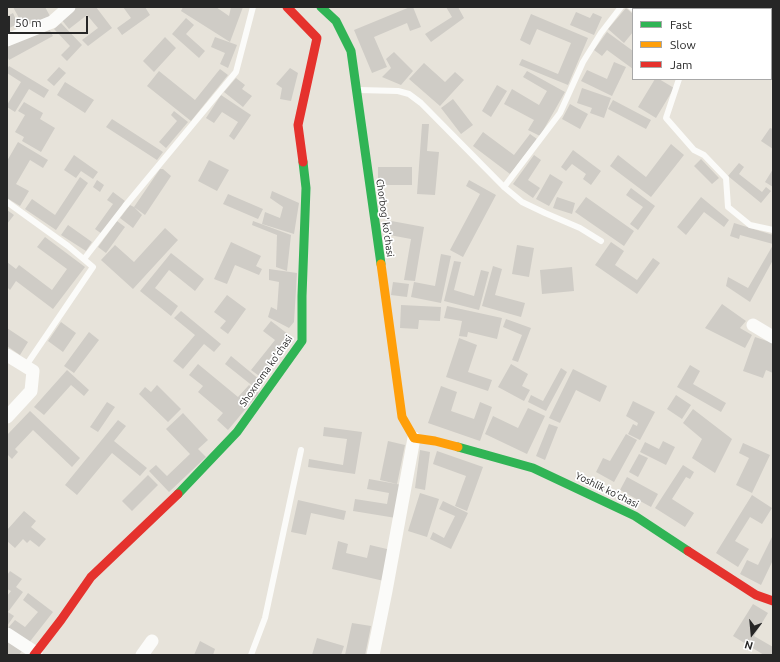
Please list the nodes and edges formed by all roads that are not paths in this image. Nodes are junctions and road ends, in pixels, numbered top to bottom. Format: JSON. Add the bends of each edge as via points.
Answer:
{"nodes":[{"id":1,"x":69,"y":7,"type":"edge"},
{"id":2,"x":253,"y":7,"type":"edge"},
{"id":3,"x":287,"y":7,"type":"edge"},
{"id":4,"x":321,"y":7,"type":"edge"},
{"id":5,"x":621,"y":7,"type":"edge"},
{"id":6,"x":7,"y":40,"type":"edge"},
{"id":7,"x":679,"y":80,"type":"edge"},
{"id":8,"x":357,"y":90,"type":"junction"},
{"id":9,"x":504,"y":187,"type":"junction"},
{"id":10,"x":7,"y":202,"type":"edge"},
{"id":11,"x":773,"y":230,"type":"edge"},
{"id":12,"x":601,"y":241,"type":"dead end"},
{"id":13,"x":84,"y":260,"type":"junction"},
{"id":14,"x":753,"y":325,"type":"dead end"},
{"id":15,"x":773,"y":337,"type":"edge"},
{"id":16,"x":7,"y":355,"type":"edge"},
{"id":17,"x":25,"y":367,"type":"junction"},
{"id":18,"x":7,"y":417,"type":"edge"},
{"id":19,"x":414,"y":438,"type":"junction"},
{"id":20,"x":301,"y":450,"type":"dead end"},
{"id":21,"x":773,"y":601,"type":"edge"},
{"id":22,"x":7,"y":634,"type":"edge"},
{"id":23,"x":152,"y":641,"type":"dead end"},
{"id":24,"x":35,"y":654,"type":"edge"},
{"id":25,"x":142,"y":655,"type":"edge"},
{"id":26,"x":251,"y":655,"type":"edge"},
{"id":27,"x":373,"y":655,"type":"edge"}],
"edges":[{"from":1,"to":6,"type":"street","via":[[52,22]]},
{"from":2,"to":13,"type":"lane","via":[[236,72],[125,206]]},
{"from":3,"to":24,"type":"street","name":"Shoxnoma ko'chasi","via":[[317,38],[298,125],[306,188],[302,341],[237,432],[188,484],[91,577]]},
{"from":4,"to":8,"type":"street","name":"Chorbog' ko'chasi","via":[[336,21],[351,51]]},
{"from":5,"to":9,"type":"lane","via":[[601,32],[583,62],[560,113]]},
{"from":7,"to":11,"type":"lane","via":[[666,118],[694,150],[704,155],[726,178],[728,207],[750,225]]},
{"from":8,"to":9,"type":"lane","via":[[398,91],[409,94]]},
{"from":8,"to":19,"type":"street","name":"Chorbog' ko'chasi","via":[[402,417]]},
{"from":9,"to":12,"type":"lane","via":[[522,202],[580,228]]},
{"from":10,"to":13,"type":"lane"},
{"from":13,"to":17,"type":"lane","via":[[93,267]]},
{"from":14,"to":15,"type":"street"},
{"from":16,"to":17,"type":"street"},
{"from":17,"to":18,"type":"street","via":[[33,371],[31,391]]},
{"from":19,"to":21,"type":"street","name":"Yoshlik ko'chasi","via":[[435,441],[534,468],[635,516],[756,595]]},
{"from":19,"to":27,"type":"street"},
{"from":20,"to":26,"type":"lane","via":[[265,618]]},
{"from":22,"to":24,"type":"street"},
{"from":23,"to":25,"type":"street"}]}
